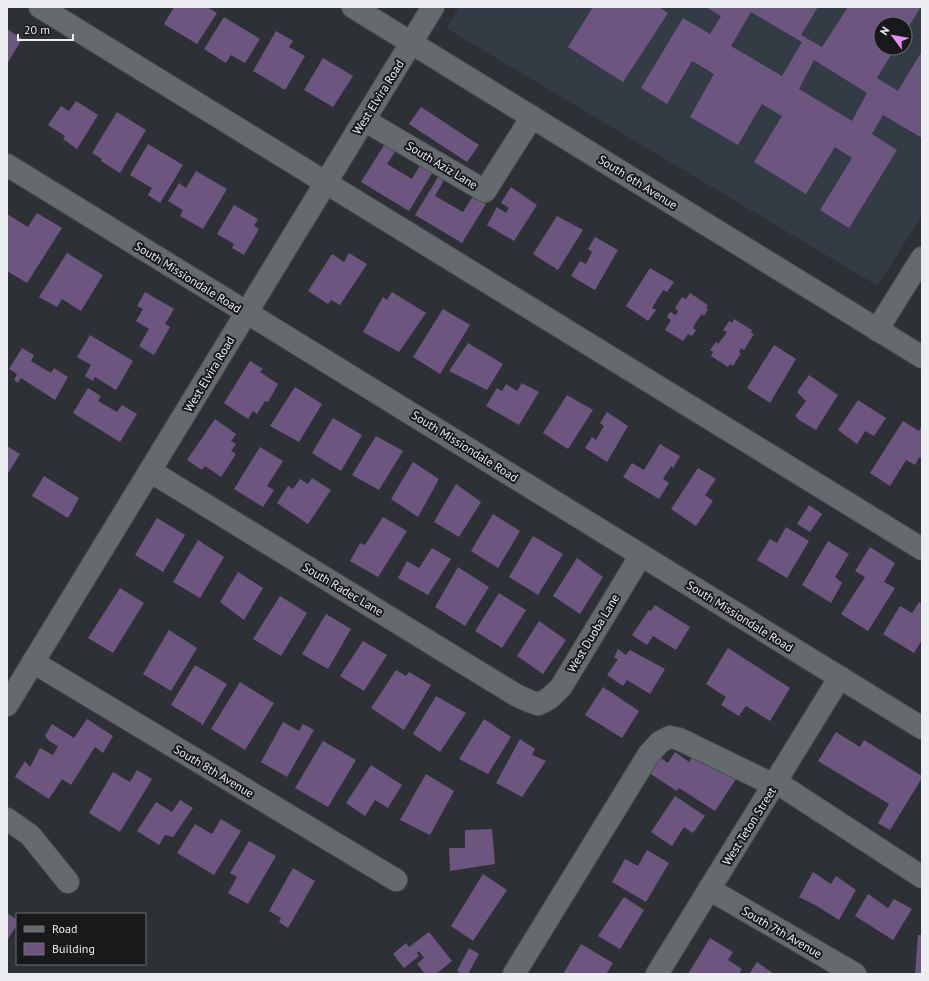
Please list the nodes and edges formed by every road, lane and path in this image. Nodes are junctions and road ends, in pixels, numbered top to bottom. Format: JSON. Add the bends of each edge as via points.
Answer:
{"nodes":[{"id":1,"x":40,"y":7,"type":"edge"},
{"id":2,"x":353,"y":7,"type":"edge"},
{"id":3,"x":434,"y":7,"type":"edge"},
{"id":4,"x":412,"y":43,"type":"junction"},
{"id":5,"x":532,"y":116,"type":"junction"},
{"id":6,"x":364,"y":120,"type":"junction"},
{"id":7,"x":7,"y":165,"type":"edge"},
{"id":8,"x":326,"y":183,"type":"junction"},
{"id":9,"x":922,"y":258,"type":"edge"},
{"id":10,"x":247,"y":312,"type":"junction"},
{"id":11,"x":878,"y":330,"type":"junction"},
{"id":12,"x":922,"y":357,"type":"edge"},
{"id":13,"x":150,"y":471,"type":"junction"},
{"id":14,"x":922,"y":549,"type":"edge"},
{"id":15,"x":641,"y":555,"type":"junction"},
{"id":16,"x":33,"y":662,"type":"junction"},
{"id":17,"x":840,"y":677,"type":"junction"},
{"id":18,"x":7,"y":705,"type":"edge"},
{"id":19,"x":540,"y":712,"type":"joint"},
{"id":20,"x":922,"y":728,"type":"edge"},
{"id":21,"x":775,"y":784,"type":"junction"},
{"id":22,"x":7,"y":819,"type":"edge"},
{"id":23,"x":922,"y":877,"type":"edge"},
{"id":24,"x":396,"y":880,"type":"dead end"},
{"id":25,"x":68,"y":882,"type":"dead end"},
{"id":26,"x":709,"y":889,"type":"junction"},
{"id":27,"x":514,"y":974,"type":"edge"},
{"id":28,"x":657,"y":974,"type":"edge"},
{"id":29,"x":855,"y":974,"type":"edge"}],
"edges":[{"from":1,"to":8,"type":"street"},
{"from":2,"to":4,"type":"street","name":"South 6th Avenue"},
{"from":3,"to":4,"type":"street","name":"West Elvira Road"},
{"from":4,"to":5,"type":"street","name":"South 6th Avenue"},
{"from":4,"to":6,"type":"street","name":"West Elvira Road"},
{"from":5,"to":6,"type":"street","name":"South Aziz Lane","via":[[485,191]]},
{"from":5,"to":11,"type":"street","name":"South 6th Avenue"},
{"from":6,"to":8,"type":"street","name":"West Elvira Road"},
{"from":7,"to":10,"type":"street","name":"South Missiondale Road"},
{"from":8,"to":10,"type":"street","name":"West Elvira Road"},
{"from":8,"to":14,"type":"street"},
{"from":9,"to":11,"type":"street"},
{"from":10,"to":13,"type":"street","name":"West Elvira Road"},
{"from":10,"to":15,"type":"street","name":"South Missiondale Road"},
{"from":11,"to":12,"type":"street","name":"South 6th Avenue"},
{"from":13,"to":16,"type":"street","name":"West Elvira Road"},
{"from":13,"to":19,"type":"street","name":"South Radec Lane","via":[[528,701]]},
{"from":15,"to":17,"type":"street","name":"South Missiondale Road"},
{"from":15,"to":19,"type":"street","name":"West Duoba Lane","via":[[561,687],[543,702]]},
{"from":16,"to":18,"type":"street","name":"West Elvira Road"},
{"from":16,"to":24,"type":"street","name":"South 8th Avenue"},
{"from":17,"to":20,"type":"street","name":"South Missiondale Road"},
{"from":17,"to":21,"type":"street","name":"West Teton Street"},
{"from":21,"to":23,"type":"street"},
{"from":21,"to":26,"type":"street","name":"West Teton Street"},
{"from":21,"to":27,"type":"street","via":[[679,739],[670,737],[660,742],[629,785]]},
{"from":22,"to":25,"type":"street","via":[[30,835]]},
{"from":26,"to":28,"type":"street","name":"West Teton Street"},
{"from":26,"to":29,"type":"street","name":"South 7th Avenue"}]}
